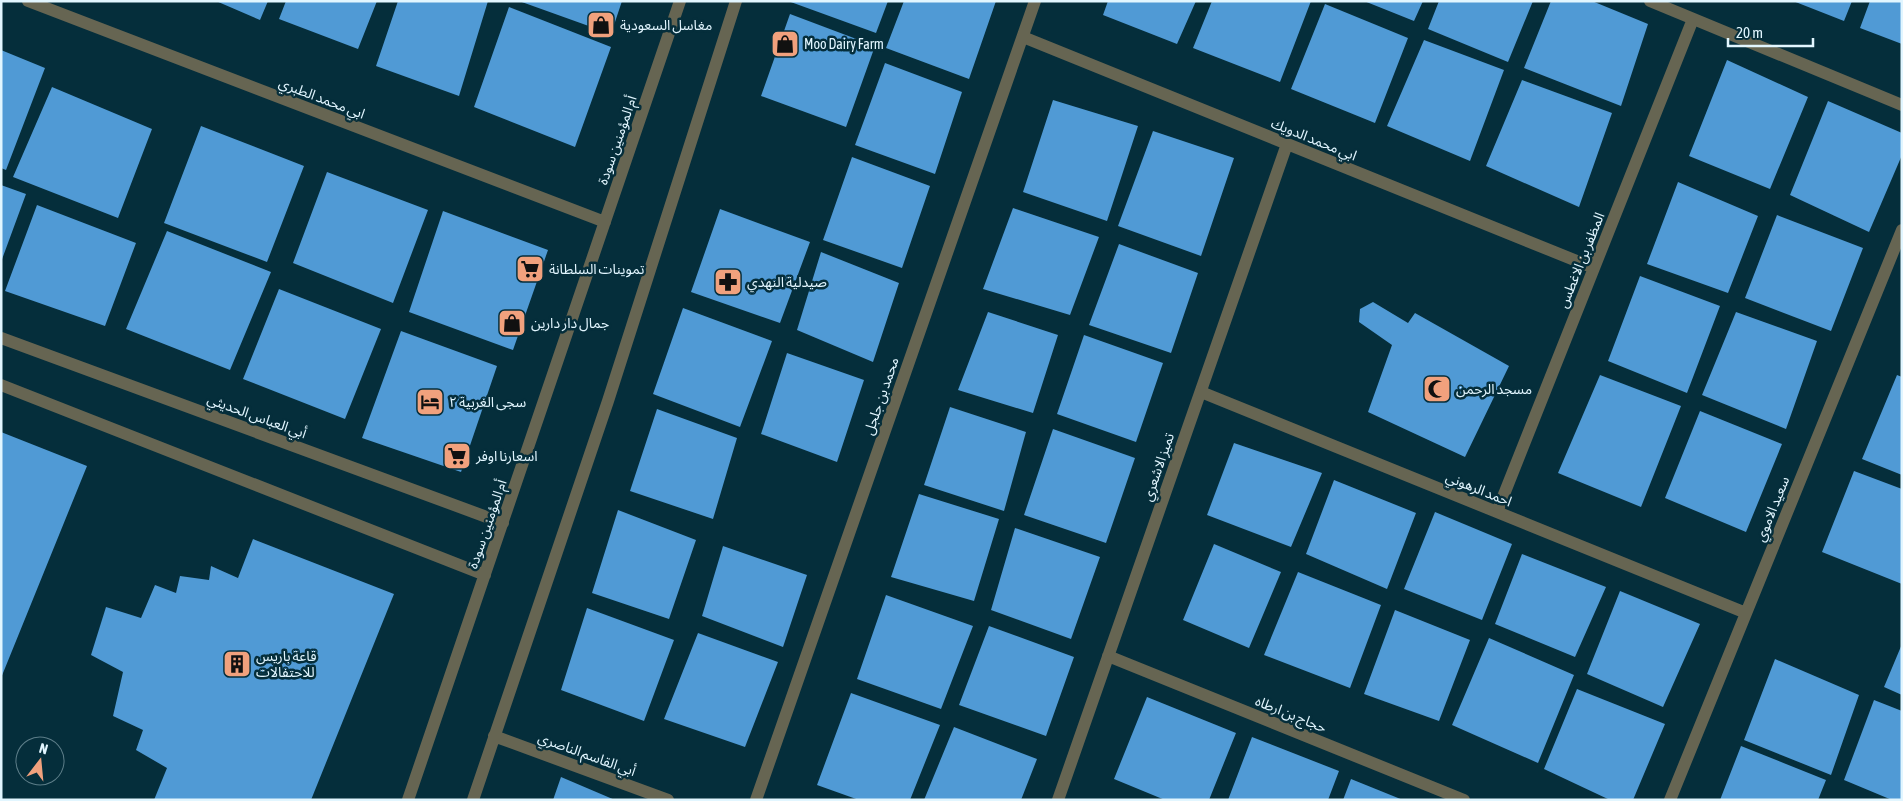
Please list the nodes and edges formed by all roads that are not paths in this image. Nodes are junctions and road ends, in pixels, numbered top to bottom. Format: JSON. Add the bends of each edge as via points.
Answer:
{"nodes":[{"id":1,"x":28,"y":1,"type":"edge"},
{"id":2,"x":680,"y":1,"type":"edge"},
{"id":3,"x":736,"y":1,"type":"edge"},
{"id":4,"x":1035,"y":1,"type":"edge"},
{"id":5,"x":1650,"y":1,"type":"edge"},
{"id":6,"x":1693,"y":19,"type":"junction"},
{"id":7,"x":1023,"y":37,"type":"junction"},
{"id":8,"x":1902,"y":105,"type":"edge"},
{"id":9,"x":1287,"y":144,"type":"junction"},
{"id":10,"x":605,"y":222,"type":"junction"},
{"id":11,"x":1902,"y":230,"type":"edge"},
{"id":12,"x":1594,"y":268,"type":"junction"},
{"id":13,"x":1,"y":338,"type":"edge"},
{"id":14,"x":1,"y":385,"type":"edge"},
{"id":15,"x":1201,"y":392,"type":"junction"},
{"id":16,"x":1497,"y":512,"type":"junction"},
{"id":17,"x":503,"y":523,"type":"junction"},
{"id":18,"x":485,"y":575,"type":"junction"},
{"id":19,"x":1746,"y":613,"type":"junction"},
{"id":20,"x":1108,"y":656,"type":"junction"},
{"id":21,"x":494,"y":736,"type":"junction"},
{"id":22,"x":408,"y":800,"type":"edge"},
{"id":23,"x":473,"y":800,"type":"edge"},
{"id":24,"x":668,"y":800,"type":"edge"},
{"id":25,"x":756,"y":800,"type":"edge"},
{"id":26,"x":1058,"y":800,"type":"edge"},
{"id":27,"x":1464,"y":800,"type":"edge"},
{"id":28,"x":1670,"y":800,"type":"edge"}],
"edges":[{"from":1,"to":10,"type":"street","name":"ابي محمد الطبري"},
{"from":2,"to":10,"type":"street","name":"أم المؤمنين سودة"},
{"from":3,"to":21,"type":"street","via":[[608,401]]},
{"from":4,"to":7,"type":"street","name":"محمد بن جلجل"},
{"from":5,"to":6,"type":"street"},
{"from":6,"to":8,"type":"street"},
{"from":6,"to":12,"type":"street","name":"المظفر بن الاغطس"},
{"from":7,"to":9,"type":"street","name":"ابي محمد الدويك"},
{"from":7,"to":25,"type":"street","name":"محمد بن جلجل"},
{"from":9,"to":12,"type":"street","name":"ابي محمد الدويك"},
{"from":9,"to":15,"type":"street","name":"تميز الاشعري"},
{"from":10,"to":17,"type":"street","name":"أم المؤمنين سودة"},
{"from":11,"to":19,"type":"street","name":"سعيد الاموي"},
{"from":12,"to":16,"type":"street","name":"المظفر بن الاغطس"},
{"from":13,"to":17,"type":"street","name":"أبي العباس الحديثي"},
{"from":14,"to":18,"type":"street"},
{"from":15,"to":16,"type":"street","name":"احمد الرهوني"},
{"from":15,"to":20,"type":"street","name":"تميز الاشعري"},
{"from":16,"to":19,"type":"street","name":"احمد الرهوني"},
{"from":17,"to":18,"type":"street","name":"أم المؤمنين سودة"},
{"from":18,"to":22,"type":"street","name":"أم المؤمنين سودة"},
{"from":19,"to":28,"type":"street","name":"سعيد الاموي"},
{"from":20,"to":26,"type":"street","name":"تميز الاشعري"},
{"from":20,"to":27,"type":"street","name":"حجاج بن ارطاه"},
{"from":21,"to":23,"type":"street"},
{"from":21,"to":24,"type":"street","name":"أبي القاسم الناصري"}]}
